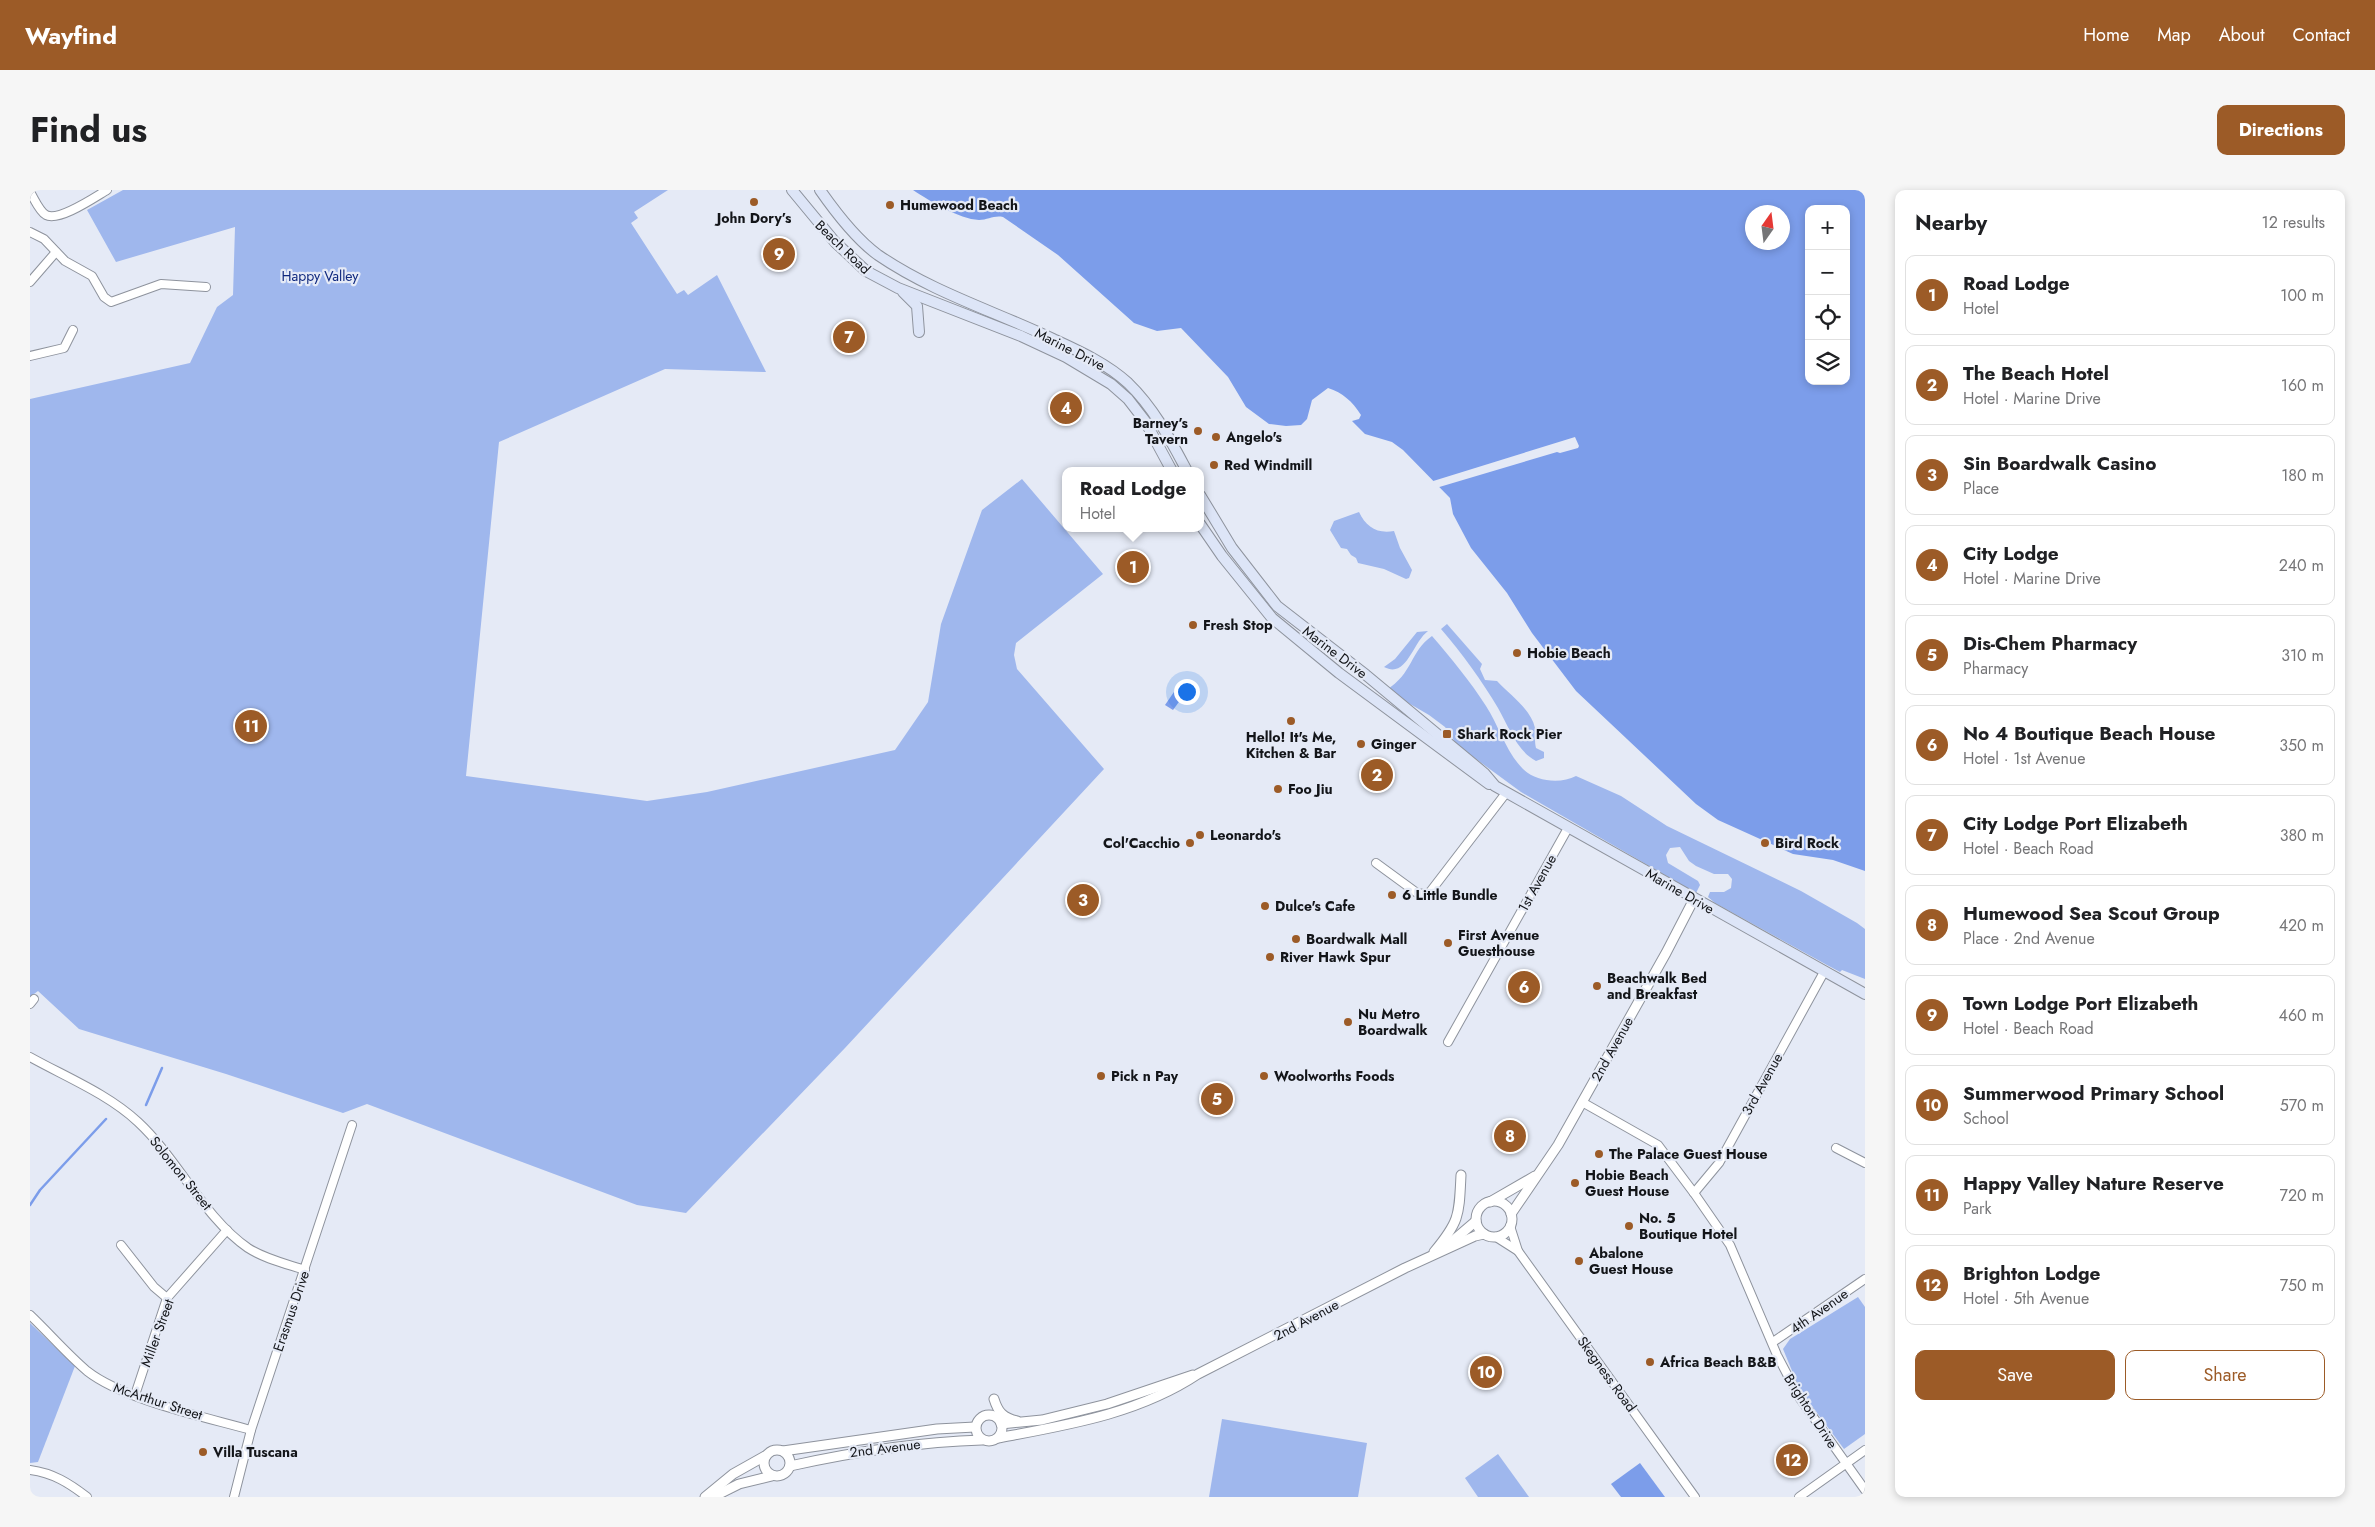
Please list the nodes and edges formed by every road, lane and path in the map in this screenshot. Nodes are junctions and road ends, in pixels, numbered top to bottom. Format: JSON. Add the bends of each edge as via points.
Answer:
{"nodes":[{"id":1,"x":107,"y":190,"type":"edge"},
{"id":2,"x":792,"y":190,"type":"edge"},
{"id":3,"x":820,"y":190,"type":"edge"},
{"id":4,"x":30,"y":192,"type":"edge"},
{"id":5,"x":30,"y":232,"type":"edge"},
{"id":6,"x":56,"y":252,"type":"junction"},
{"id":7,"x":30,"y":282,"type":"edge"},
{"id":8,"x":206,"y":287,"type":"dead end"},
{"id":9,"x":898,"y":288,"type":"junction"},
{"id":10,"x":939,"y":290,"type":"joint"},
{"id":11,"x":933,"y":302,"type":"joint"},
{"id":12,"x":73,"y":330,"type":"dead end"},
{"id":13,"x":919,"y":332,"type":"dead end"},
{"id":14,"x":30,"y":356,"type":"edge"},
{"id":15,"x":1170,"y":467,"type":"edge"},
{"id":16,"x":1185,"y":467,"type":"edge"},
{"id":17,"x":1204,"y":502,"type":"edge"},
{"id":18,"x":1204,"y":530,"type":"edge"},
{"id":19,"x":1495,"y":786,"type":"junction"},
{"id":20,"x":1506,"y":793,"type":"junction"},
{"id":21,"x":1568,"y":828,"type":"junction"},
{"id":22,"x":1376,"y":863,"type":"dead end"},
{"id":23,"x":1694,"y":899,"type":"junction"},
{"id":24,"x":1824,"y":972,"type":"junction"},
{"id":25,"x":1865,"y":994,"type":"edge"},
{"id":26,"x":1448,"y":1042,"type":"dead end"},
{"id":27,"x":30,"y":1057,"type":"edge"},
{"id":28,"x":1582,"y":1102,"type":"junction"},
{"id":29,"x":352,"y":1125,"type":"dead end"},
{"id":30,"x":1836,"y":1148,"type":"dead end"},
{"id":31,"x":1865,"y":1163,"type":"edge"},
{"id":32,"x":1541,"y":1171,"type":"junction"},
{"id":33,"x":1461,"y":1175,"type":"dead end"},
{"id":34,"x":1694,"y":1193,"type":"junction"},
{"id":35,"x":1490,"y":1202,"type":"junction"},
{"id":36,"x":1511,"y":1214,"type":"junction"},
{"id":37,"x":1476,"y":1221,"type":"junction"},
{"id":38,"x":1510,"y":1226,"type":"junction"},
{"id":39,"x":226,"y":1230,"type":"junction"},
{"id":40,"x":1484,"y":1234,"type":"junction"},
{"id":41,"x":1496,"y":1237,"type":"junction"},
{"id":42,"x":120,"y":1245,"type":"dead end"},
{"id":43,"x":1518,"y":1251,"type":"junction"},
{"id":44,"x":1437,"y":1252,"type":"junction"},
{"id":45,"x":305,"y":1270,"type":"junction"},
{"id":46,"x":1865,"y":1279,"type":"edge"},
{"id":47,"x":167,"y":1298,"type":"junction"},
{"id":48,"x":30,"y":1315,"type":"edge"},
{"id":49,"x":1773,"y":1342,"type":"junction"},
{"id":50,"x":1198,"y":1374,"type":"junction"},
{"id":51,"x":135,"y":1395,"type":"junction"},
{"id":52,"x":994,"y":1399,"type":"dead end"},
{"id":53,"x":1117,"y":1401,"type":"junction"},
{"id":54,"x":1121,"y":1410,"type":"junction"},
{"id":55,"x":1042,"y":1420,"type":"junction"},
{"id":56,"x":1002,"y":1424,"type":"junction"},
{"id":57,"x":975,"y":1428,"type":"junction"},
{"id":58,"x":252,"y":1430,"type":"junction"},
{"id":59,"x":998,"y":1438,"type":"junction"},
{"id":60,"x":982,"y":1440,"type":"junction"},
{"id":61,"x":1865,"y":1450,"type":"edge"},
{"id":62,"x":783,"y":1451,"type":"junction"},
{"id":63,"x":765,"y":1456,"type":"junction"},
{"id":64,"x":1846,"y":1464,"type":"junction"},
{"id":65,"x":790,"y":1466,"type":"junction"},
{"id":66,"x":30,"y":1470,"type":"edge"},
{"id":67,"x":772,"y":1476,"type":"junction"},
{"id":68,"x":1865,"y":1490,"type":"edge"},
{"id":69,"x":87,"y":1497,"type":"edge"},
{"id":70,"x":234,"y":1497,"type":"edge"},
{"id":71,"x":705,"y":1497,"type":"edge"},
{"id":72,"x":713,"y":1497,"type":"edge"},
{"id":73,"x":1695,"y":1497,"type":"edge"},
{"id":74,"x":1799,"y":1497,"type":"edge"}],
"edges":[{"from":1,"to":4,"type":"street","via":[[57,216],[42,211]]},
{"from":2,"to":9,"type":"main road","name":"Beach Road","via":[[852,259],[866,271]]},
{"from":3,"to":10,"type":"main road","name":"Beach Road","via":[[854,232],[877,254]]},
{"from":5,"to":6,"type":"street","via":[[40,236]]},
{"from":6,"to":7,"type":"street"},
{"from":6,"to":8,"type":"street","via":[[92,276],[104,298],[111,302],[161,284]]},
{"from":9,"to":11,"type":"main road","name":"Beach Road"},
{"from":9,"to":13,"type":"main road","via":[[917,306]]},
{"from":10,"to":16,"type":"main road","name":"Marine Drive","via":[[1034,330],[1112,370],[1153,412]]},
{"from":11,"to":15,"type":"main road","name":"Marine Drive","via":[[1021,336],[1066,357],[1111,384],[1145,421]]},
{"from":12,"to":14,"type":"street","via":[[64,348]]},
{"from":17,"to":19,"type":"main road","name":"Marine Drive","via":[[1232,548],[1277,606],[1386,691],[1484,773]]},
{"from":18,"to":19,"type":"main road","name":"Marine Drive","via":[[1272,618],[1471,772]]},
{"from":19,"to":20,"type":"main road","name":"Marine Drive"},
{"from":20,"to":21,"type":"main road","name":"Marine Drive"},
{"from":20,"to":22,"type":"street","via":[[1430,892],[1417,893]]},
{"from":21,"to":23,"type":"main road","name":"Marine Drive"},
{"from":21,"to":26,"type":"street","name":"1st Avenue"},
{"from":23,"to":24,"type":"main road","name":"Marine Drive"},
{"from":23,"to":28,"type":"street","name":"2nd Avenue"},
{"from":24,"to":25,"type":"main road","name":"Marine Drive"},
{"from":24,"to":34,"type":"street","name":"3rd Avenue","via":[[1719,1162]]},
{"from":27,"to":39,"type":"street","name":"Solomon Street","via":[[127,1112],[165,1149]]},
{"from":28,"to":32,"type":"street","name":"2nd Avenue"},
{"from":28,"to":34,"type":"street","name":"Brighton Drive","via":[[1658,1145]]},
{"from":29,"to":45,"type":"street","name":"Erasmus Drive"},
{"from":30,"to":31,"type":"street"},
{"from":32,"to":35,"type":"street","name":"2nd Avenue","via":[[1525,1184]]},
{"from":32,"to":36,"type":"street","name":"2nd Avenue"},
{"from":33,"to":44,"type":"street","via":[[1459,1214],[1455,1226]]},
{"from":34,"to":49,"type":"street","name":"Brighton Drive","via":[[1730,1245]]},
{"from":35,"to":36,"type":"street","via":[[1500,1203]]},
{"from":35,"to":37,"type":"street","via":[[1478,1210]]},
{"from":36,"to":38,"type":"street"},
{"from":37,"to":40,"type":"street"},
{"from":37,"to":44,"type":"street","name":"2nd Avenue"},
{"from":38,"to":41,"type":"street"},
{"from":38,"to":43,"type":"street","name":"Skegness Road"},
{"from":39,"to":45,"type":"street","name":"Solomon Street","via":[[250,1249]]},
{"from":39,"to":47,"type":"street","name":"Miller Street"},
{"from":40,"to":41,"type":"street"},
{"from":40,"to":44,"type":"street","name":"2nd Avenue"},
{"from":41,"to":43,"type":"street","name":"Skegness Road"},
{"from":42,"to":47,"type":"street"},
{"from":43,"to":73,"type":"street","name":"Skegness Road"},
{"from":44,"to":50,"type":"street","name":"2nd Avenue"},
{"from":45,"to":58,"type":"street","name":"Erasmus Drive"},
{"from":46,"to":49,"type":"street","name":"4th Avenue"},
{"from":47,"to":51,"type":"street","name":"Miller Street"},
{"from":48,"to":51,"type":"street","name":"McArthur Street","via":[[88,1371]]},
{"from":49,"to":64,"type":"street","name":"Brighton Drive","via":[[1799,1397]]},
{"from":50,"to":53,"type":"street","name":"2nd Avenue"},
{"from":50,"to":54,"type":"street","name":"2nd Avenue","via":[[1182,1385]]},
{"from":51,"to":58,"type":"street","name":"McArthur Street"},
{"from":52,"to":55,"type":"street","via":[[999,1412],[1010,1419]]},
{"from":53,"to":54,"type":"street"},
{"from":53,"to":55,"type":"street","name":"2nd Avenue"},
{"from":54,"to":59,"type":"street","name":"2nd Avenue","via":[[1072,1425]]},
{"from":55,"to":56,"type":"street","name":"2nd Avenue"},
{"from":56,"to":57,"type":"street","name":"2nd Avenue","via":[[997,1418],[986,1415],[979,1419]]},
{"from":56,"to":59,"type":"street"},
{"from":57,"to":60,"type":"street"},
{"from":57,"to":62,"type":"street","name":"2nd Avenue","via":[[937,1429]]},
{"from":58,"to":70,"type":"street","name":"Erasmus Drive"},
{"from":59,"to":60,"type":"street","name":"2nd Avenue","via":[[991,1442]]},
{"from":60,"to":65,"type":"street","name":"2nd Avenue","via":[[851,1452]]},
{"from":61,"to":64,"type":"street"},
{"from":62,"to":63,"type":"street","name":"2nd Avenue","via":[[773,1450]]},
{"from":62,"to":65,"type":"street","via":[[790,1459]]},
{"from":63,"to":67,"type":"street","via":[[764,1469]]},
{"from":63,"to":71,"type":"street","name":"2nd Avenue","via":[[733,1474]]},
{"from":64,"to":68,"type":"street","name":"Brighton Drive"},
{"from":64,"to":74,"type":"street"},
{"from":65,"to":67,"type":"street","name":"2nd Avenue","via":[[783,1475]]},
{"from":66,"to":69,"type":"street","via":[[69,1482]]},
{"from":67,"to":72,"type":"street","name":"2nd Avenue","via":[[739,1484]]}]}
